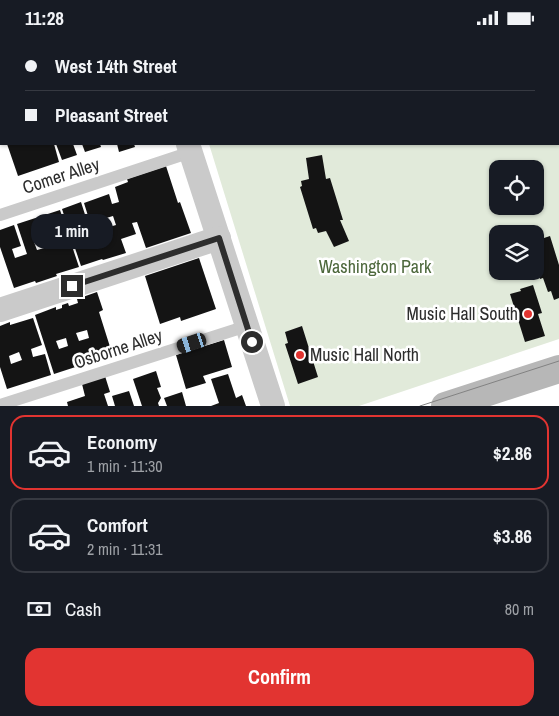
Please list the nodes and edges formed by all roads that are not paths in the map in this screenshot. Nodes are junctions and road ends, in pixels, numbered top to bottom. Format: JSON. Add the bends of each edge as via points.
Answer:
{"nodes":[{"id":1,"x":190,"y":148,"type":"edge"},
{"id":2,"x":0,"y":215,"type":"edge"},
{"id":3,"x":219,"y":238,"type":"junction"},
{"id":4,"x":0,"y":310,"type":"edge"},
{"id":5,"x":247,"y":326,"type":"junction"},
{"id":6,"x":559,"y":369,"type":"edge"},
{"id":7,"x":0,"y":405,"type":"edge"},
{"id":8,"x":273,"y":406,"type":"edge"},
{"id":9,"x":445,"y":406,"type":"edge"}],
"edges":[{"from":1,"to":2,"type":"lane","name":"Comer Alley","via":[[173,157]]},
{"from":1,"to":3,"type":"street"},
{"from":3,"to":4,"type":"street"},
{"from":3,"to":5,"type":"street"},
{"from":5,"to":7,"type":"lane","name":"Osborne Alley"},
{"from":5,"to":8,"type":"street"},
{"from":6,"to":9,"type":"street"}]}
